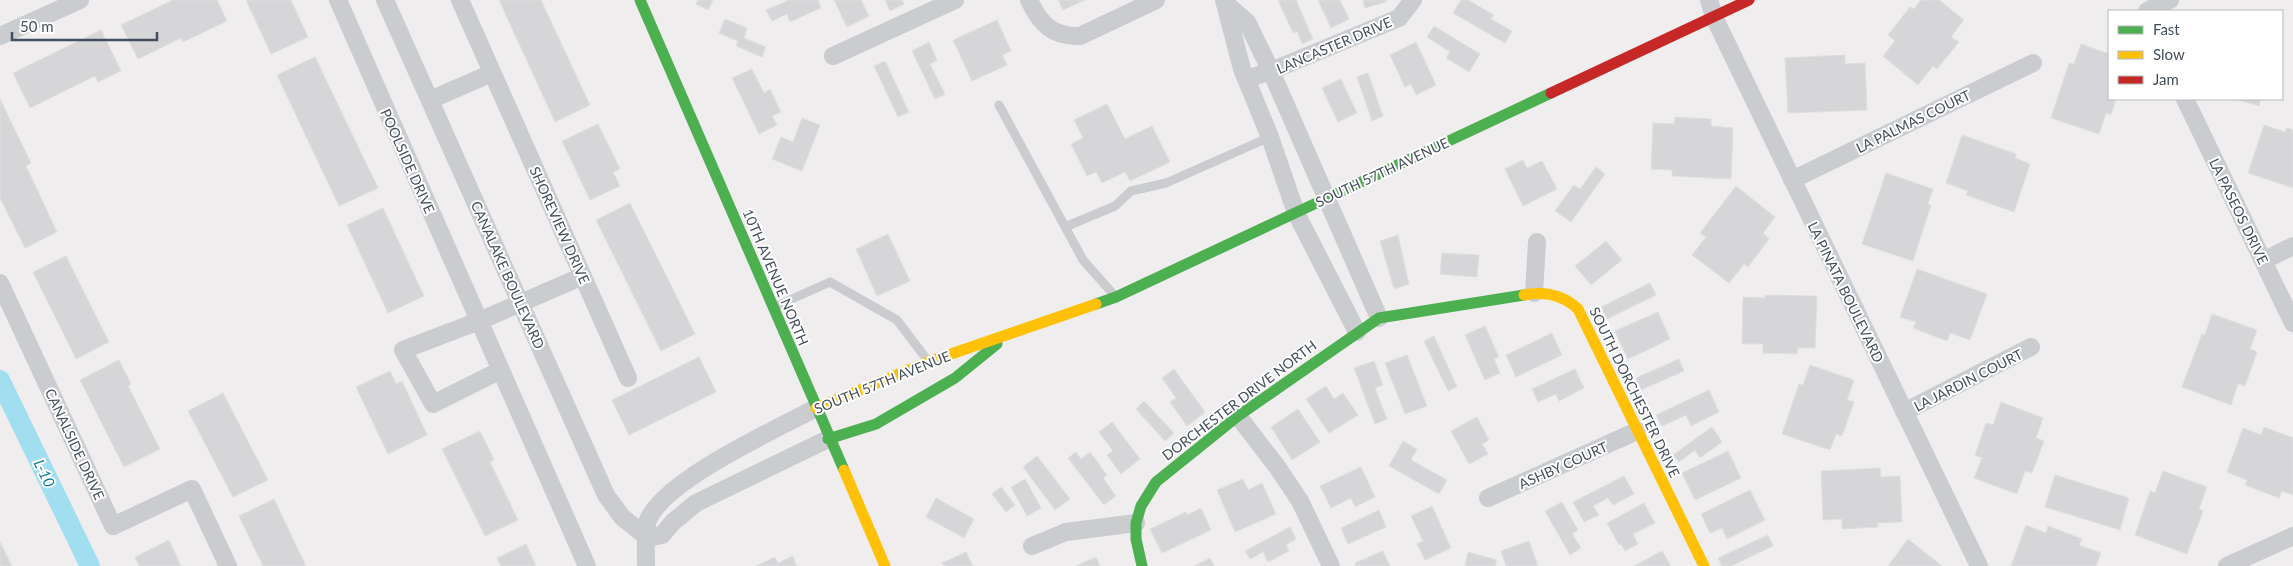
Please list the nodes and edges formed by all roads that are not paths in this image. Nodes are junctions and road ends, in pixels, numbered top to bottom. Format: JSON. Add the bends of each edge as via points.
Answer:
{"nodes":[{"id":1,"x":80,"y":0,"type":"edge"},
{"id":2,"x":338,"y":0,"type":"edge"},
{"id":3,"x":384,"y":0,"type":"edge"},
{"id":4,"x":460,"y":0,"type":"edge"},
{"id":5,"x":640,"y":0,"type":"edge"},
{"id":6,"x":955,"y":0,"type":"edge"},
{"id":7,"x":1029,"y":0,"type":"edge"},
{"id":8,"x":1156,"y":0,"type":"edge"},
{"id":9,"x":1413,"y":0,"type":"edge"},
{"id":10,"x":1749,"y":0,"type":"edge"},
{"id":11,"x":2170,"y":0,"type":"edge"},
{"id":12,"x":1224,"y":1,"type":"edge"},
{"id":13,"x":1711,"y":8,"type":"edge"},
{"id":14,"x":2149,"y":10,"type":"edge"},
{"id":15,"x":0,"y":36,"type":"edge"},
{"id":16,"x":833,"y":56,"type":"dead end"},
{"id":17,"x":2033,"y":62,"type":"dead end"},
{"id":18,"x":1271,"y":71,"type":"junction"},
{"id":19,"x":492,"y":73,"type":"junction"},
{"id":20,"x":1246,"y":79,"type":"junction"},
{"id":21,"x":430,"y":100,"type":"junction"},
{"id":22,"x":2185,"y":100,"type":"edge"},
{"id":23,"x":999,"y":105,"type":"dead end"},
{"id":24,"x":1270,"y":137,"type":"junction"},
{"id":25,"x":1792,"y":180,"type":"junction"},
{"id":26,"x":1328,"y":198,"type":"junction"},
{"id":27,"x":1296,"y":213,"type":"junction"},
{"id":28,"x":1065,"y":227,"type":"junction"},
{"id":29,"x":1537,"y":242,"type":"dead end"},
{"id":30,"x":2293,"y":246,"type":"edge"},
{"id":31,"x":2263,"y":261,"type":"junction"},
{"id":32,"x":583,"y":276,"type":"junction"},
{"id":33,"x":0,"y":283,"type":"edge"},
{"id":34,"x":1534,"y":293,"type":"junction"},
{"id":35,"x":1116,"y":297,"type":"junction"},
{"id":36,"x":521,"y":302,"type":"junction"},
{"id":37,"x":773,"y":307,"type":"junction"},
{"id":38,"x":1379,"y":318,"type":"junction"},
{"id":39,"x":479,"y":321,"type":"junction"},
{"id":40,"x":2293,"y":323,"type":"edge"},
{"id":41,"x":1357,"y":332,"type":"junction"},
{"id":42,"x":1011,"y":333,"type":"junction"},
{"id":43,"x":2031,"y":347,"type":"dead end"},
{"id":44,"x":928,"y":362,"type":"junction"},
{"id":45,"x":501,"y":370,"type":"junction"},
{"id":46,"x":628,"y":378,"type":"dead end"},
{"id":47,"x":816,"y":408,"type":"junction"},
{"id":48,"x":1904,"y":412,"type":"junction"},
{"id":49,"x":1238,"y":416,"type":"junction"},
{"id":50,"x":1638,"y":431,"type":"junction"},
{"id":51,"x":828,"y":438,"type":"junction"},
{"id":52,"x":1488,"y":498,"type":"dead end"},
{"id":53,"x":1136,"y":523,"type":"junction"},
{"id":54,"x":2293,"y":536,"type":"edge"},
{"id":55,"x":648,"y":538,"type":"junction"},
{"id":56,"x":1032,"y":546,"type":"dead end"},
{"id":57,"x":228,"y":566,"type":"edge"},
{"id":58,"x":587,"y":566,"type":"edge"},
{"id":59,"x":646,"y":566,"type":"edge"},
{"id":60,"x":885,"y":566,"type":"edge"},
{"id":61,"x":1142,"y":566,"type":"edge"},
{"id":62,"x":1331,"y":566,"type":"edge"},
{"id":63,"x":1704,"y":566,"type":"edge"},
{"id":64,"x":1979,"y":566,"type":"edge"},
{"id":65,"x":2227,"y":566,"type":"edge"}],
"edges":[{"from":1,"to":15,"type":"street"},
{"from":2,"to":39,"type":"street","name":"POOLSIDE DRIVE"},
{"from":3,"to":21,"type":"street","name":"CANALAKE BOULEVARD"},
{"from":4,"to":19,"type":"street","name":"SHOREVIEW DRIVE"},
{"from":5,"to":37,"type":"street","name":"10TH AVENUE NORTH"},
{"from":6,"to":16,"type":"street"},
{"from":7,"to":8,"type":"street","via":[[1043,24],[1054,33],[1067,36],[1080,36]]},
{"from":9,"to":18,"type":"street","name":"LANCASTER DRIVE","via":[[1399,18]]},
{"from":10,"to":13,"type":"street","name":"SOUTH 57TH AVENUE"},
{"from":11,"to":14,"type":"street"},
{"from":12,"to":18,"type":"street","via":[[1247,22]]},
{"from":12,"to":20,"type":"street"},
{"from":13,"to":25,"type":"street","name":"LA PINATA BOULEVARD"},
{"from":13,"to":26,"type":"street","name":"SOUTH 57TH AVENUE"},
{"from":17,"to":25,"type":"street","name":"LA PALMAS COURT"},
{"from":18,"to":20,"type":"street","name":"LANCASTER DRIVE"},
{"from":18,"to":26,"type":"street"},
{"from":19,"to":21,"type":"street"},
{"from":19,"to":32,"type":"street","name":"SHOREVIEW DRIVE"},
{"from":20,"to":24,"type":"street"},
{"from":21,"to":36,"type":"street","name":"CANALAKE BOULEVARD"},
{"from":22,"to":31,"type":"street","name":"LA PASEOS DRIVE"},
{"from":23,"to":28,"type":"lane"},
{"from":24,"to":27,"type":"street"},
{"from":24,"to":28,"type":"lane","via":[[1166,183],[1131,191],[1114,206]]},
{"from":25,"to":48,"type":"street","name":"LA PINATA BOULEVARD"},
{"from":26,"to":27,"type":"street","name":"SOUTH 57TH AVENUE"},
{"from":26,"to":38,"type":"street"},
{"from":27,"to":35,"type":"street","name":"SOUTH 57TH AVENUE"},
{"from":27,"to":41,"type":"street"},
{"from":28,"to":35,"type":"lane","via":[[1083,260]]},
{"from":29,"to":34,"type":"street"},
{"from":30,"to":31,"type":"street"},
{"from":31,"to":40,"type":"street","name":"LA PASEOS DRIVE"},
{"from":32,"to":36,"type":"street"},
{"from":32,"to":46,"type":"street","name":"SHOREVIEW DRIVE"},
{"from":33,"to":57,"type":"street","name":"CANALSIDE DRIVE","via":[[113,526],[192,489]]},
{"from":34,"to":38,"type":"street","name":"SOUTH DORCHESTER DRIVE"},
{"from":34,"to":50,"type":"street","name":"SOUTH DORCHESTER DRIVE","via":[[1556,294],[1578,309]]},
{"from":35,"to":42,"type":"street","name":"SOUTH 57TH AVENUE"},
{"from":36,"to":39,"type":"street"},
{"from":36,"to":55,"type":"street","name":"CANALAKE BOULEVARD","via":[[606,494],[622,517]]},
{"from":37,"to":44,"type":"lane","via":[[830,282],[897,320]]},
{"from":37,"to":47,"type":"street","name":"10TH AVENUE NORTH"},
{"from":38,"to":41,"type":"street","name":"DORCHESTER DRIVE NORTH"},
{"from":39,"to":45,"type":"street","name":"POOLSIDE DRIVE"},
{"from":39,"to":45,"type":"street","via":[[404,350],[433,404]]},
{"from":41,"to":49,"type":"street","name":"DORCHESTER DRIVE NORTH"},
{"from":42,"to":44,"type":"street","name":"SOUTH 57TH AVENUE"},
{"from":42,"to":51,"type":"street","name":"SOUTH 57TH AVENUE","via":[[955,378],[876,424]]},
{"from":43,"to":48,"type":"street","name":"LA JARDIN COURT"},
{"from":44,"to":47,"type":"street","name":"SOUTH 57TH AVENUE"},
{"from":45,"to":58,"type":"street","name":"POOLSIDE DRIVE"},
{"from":47,"to":51,"type":"street","name":"10TH AVENUE NORTH"},
{"from":47,"to":55,"type":"street","name":"SOUTH 57TH AVENUE","via":[[705,468],[670,494],[648,521]]},
{"from":48,"to":64,"type":"street","name":"LA PINATA BOULEVARD"},
{"from":49,"to":53,"type":"street","name":"DORCHESTER DRIVE NORTH","via":[[1156,482],[1141,506]]},
{"from":49,"to":62,"type":"street","via":[[1300,501]]},
{"from":50,"to":52,"type":"street","name":"ASHBY COURT"},
{"from":50,"to":63,"type":"street","name":"SOUTH DORCHESTER DRIVE"},
{"from":51,"to":55,"type":"street","name":"SOUTH 57TH AVENUE","via":[[717,491],[684,511],[662,535]]},
{"from":51,"to":60,"type":"street","name":"10TH AVENUE NORTH"},
{"from":53,"to":56,"type":"street","via":[[1066,532]]},
{"from":53,"to":61,"type":"street"},
{"from":54,"to":65,"type":"street"},
{"from":55,"to":59,"type":"street","name":"SOUTH 57TH AVENUE"}]}
